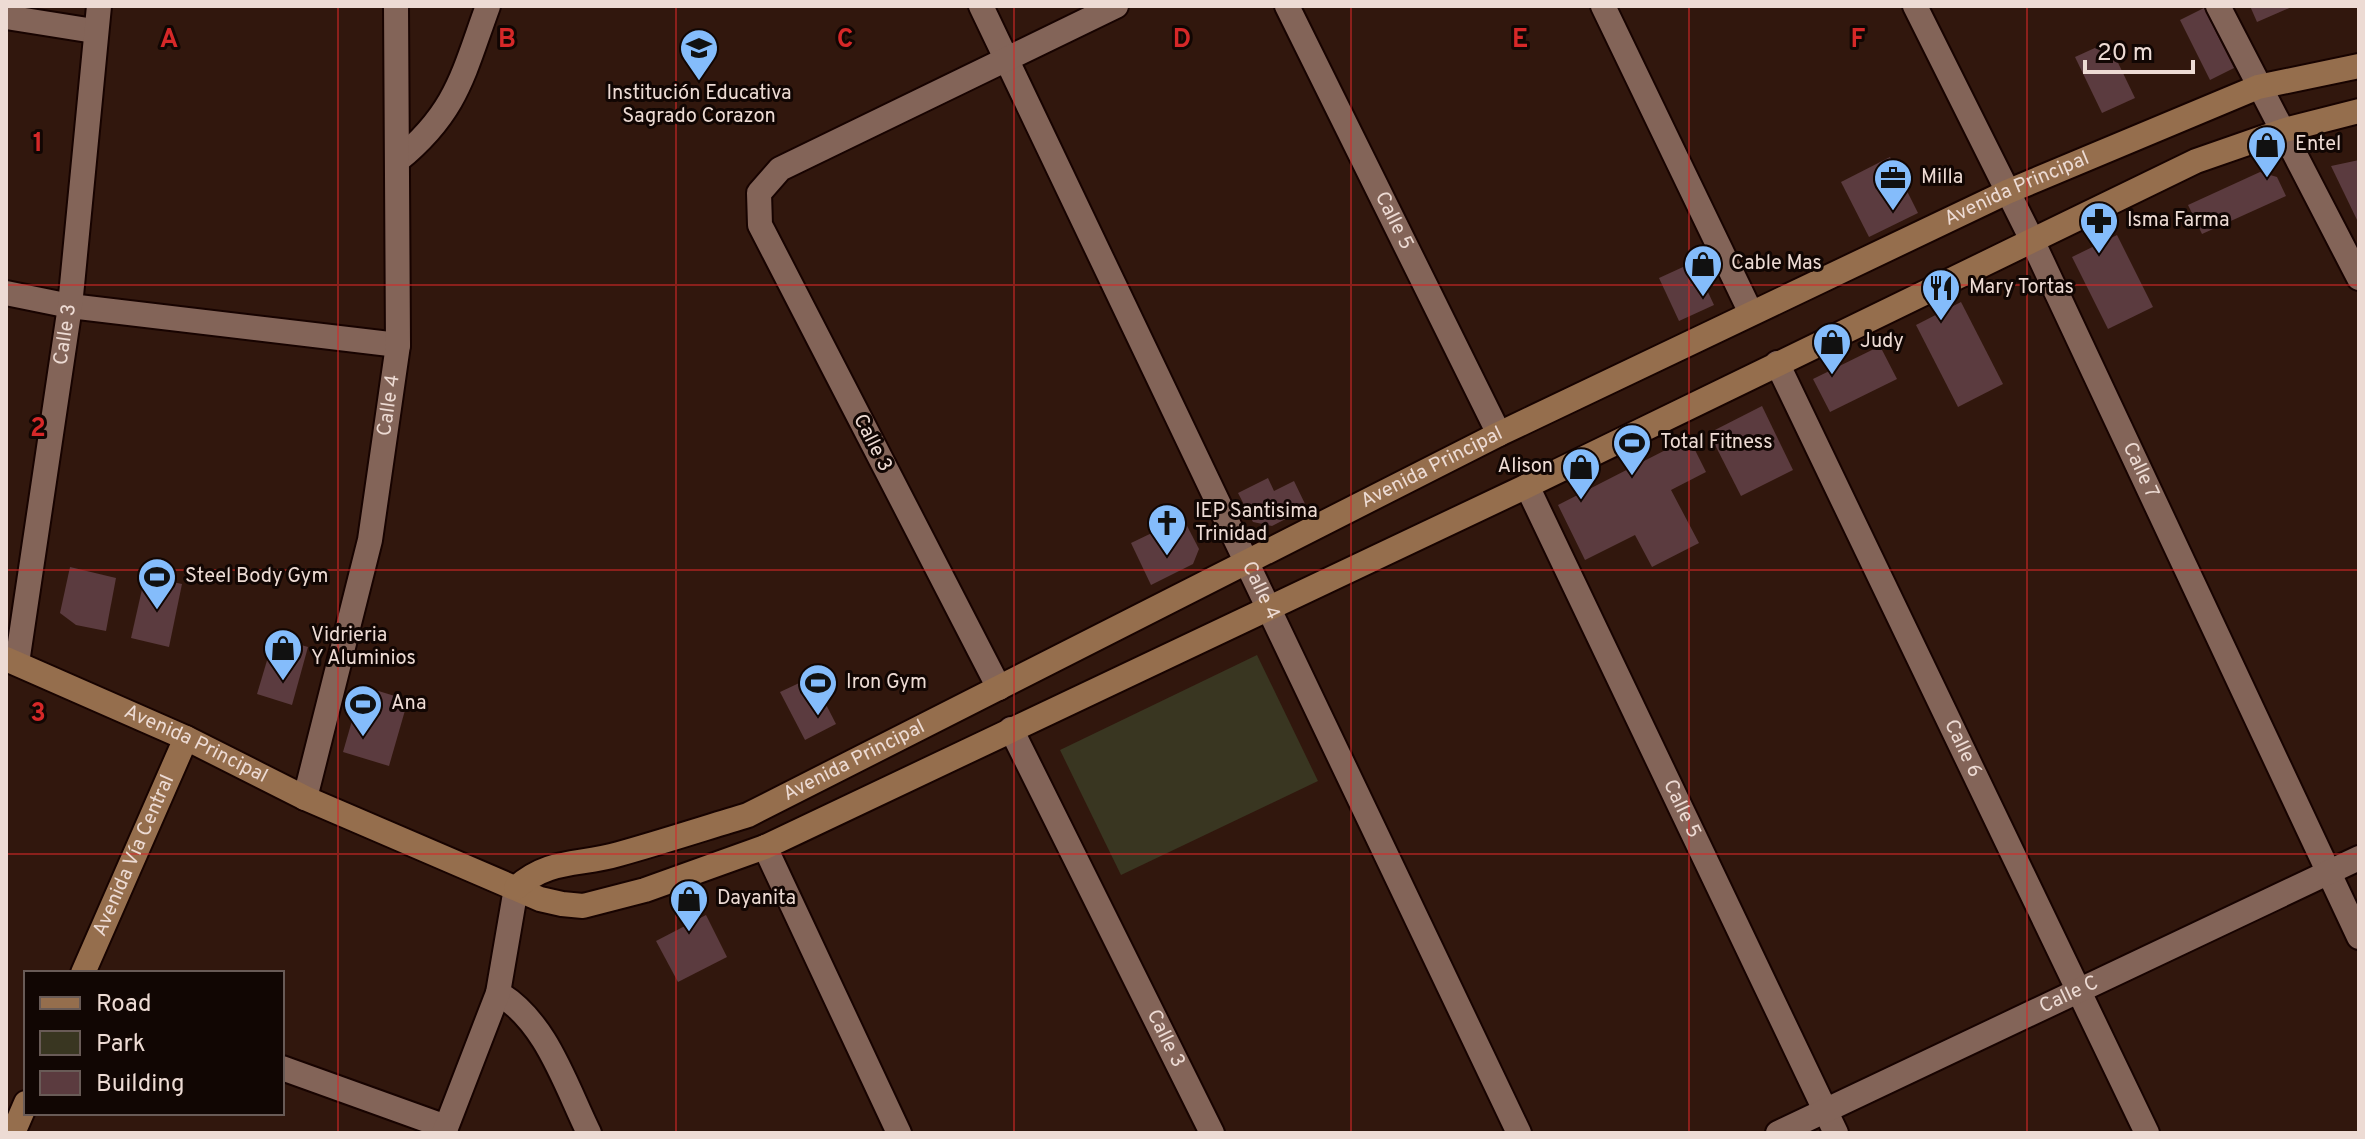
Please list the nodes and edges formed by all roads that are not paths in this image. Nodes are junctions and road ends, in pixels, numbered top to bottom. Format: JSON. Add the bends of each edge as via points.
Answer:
{"nodes":[{"id":1,"x":99,"y":6,"type":"edge"},
{"id":2,"x":396,"y":6,"type":"edge"},
{"id":3,"x":488,"y":6,"type":"edge"},
{"id":4,"x":981,"y":6,"type":"edge"},
{"id":5,"x":1116,"y":6,"type":"edge"},
{"id":6,"x":1287,"y":6,"type":"edge"},
{"id":7,"x":1603,"y":6,"type":"edge"},
{"id":8,"x":1915,"y":6,"type":"edge"},
{"id":9,"x":2218,"y":6,"type":"edge"},
{"id":10,"x":6,"y":17,"type":"edge"},
{"id":11,"x":94,"y":31,"type":"junction"},
{"id":12,"x":1005,"y":58,"type":"junction"},
{"id":13,"x":2359,"y":66,"type":"edge"},
{"id":14,"x":2258,"y":87,"type":"junction"},
{"id":15,"x":2359,"y":111,"type":"edge"},
{"id":16,"x":2285,"y":130,"type":"junction"},
{"id":17,"x":398,"y":160,"type":"junction"},
{"id":18,"x":2007,"y":192,"type":"junction"},
{"id":19,"x":2031,"y":238,"type":"junction"},
{"id":20,"x":2359,"y":278,"type":"edge"},
{"id":21,"x":6,"y":293,"type":"edge"},
{"id":22,"x":70,"y":306,"type":"junction"},
{"id":23,"x":1751,"y":313,"type":"junction"},
{"id":24,"x":398,"y":345,"type":"junction"},
{"id":25,"x":1777,"y":363,"type":"junction"},
{"id":26,"x":1499,"y":434,"type":"junction"},
{"id":27,"x":1527,"y":486,"type":"junction"},
{"id":28,"x":1246,"y":562,"type":"junction"},
{"id":29,"x":1269,"y":607,"type":"junction"},
{"id":30,"x":12,"y":661,"type":"edge"},
{"id":31,"x":999,"y":688,"type":"junction"},
{"id":32,"x":1011,"y":729,"type":"junction"},
{"id":33,"x":186,"y":738,"type":"junction"},
{"id":34,"x":305,"y":798,"type":"junction"},
{"id":35,"x":765,"y":847,"type":"junction"},
{"id":36,"x":2359,"y":858,"type":"edge"},
{"id":37,"x":2327,"y":871,"type":"junction"},
{"id":38,"x":516,"y":888,"type":"junction"},
{"id":39,"x":2359,"y":937,"type":"edge"},
{"id":40,"x":84,"y":971,"type":"edge"},
{"id":41,"x":2079,"y":991,"type":"junction"},
{"id":42,"x":498,"y":993,"type":"junction"},
{"id":43,"x":284,"y":1069,"type":"edge"},
{"id":44,"x":24,"y":1108,"type":"edge"},
{"id":45,"x":1825,"y":1110,"type":"junction"},
{"id":46,"x":445,"y":1130,"type":"edge"},
{"id":47,"x":13,"y":1133,"type":"edge"},
{"id":48,"x":589,"y":1133,"type":"edge"},
{"id":49,"x":899,"y":1133,"type":"edge"},
{"id":50,"x":1212,"y":1133,"type":"edge"},
{"id":51,"x":1519,"y":1133,"type":"edge"},
{"id":52,"x":1778,"y":1133,"type":"edge"},
{"id":53,"x":1836,"y":1133,"type":"edge"},
{"id":54,"x":2147,"y":1133,"type":"edge"}],
"edges":[{"from":1,"to":11,"type":"street","name":"Calle 3"},
{"from":2,"to":17,"type":"street","name":"Calle 4"},
{"from":3,"to":17,"type":"street","via":[[453,101],[428,136]]},
{"from":4,"to":12,"type":"street","name":"Calle 4"},
{"from":5,"to":12,"type":"street"},
{"from":6,"to":26,"type":"street","name":"Calle 5"},
{"from":7,"to":23,"type":"street"},
{"from":8,"to":18,"type":"street","name":"Calle 7"},
{"from":9,"to":14,"type":"street"},
{"from":10,"to":11,"type":"street"},
{"from":11,"to":22,"type":"street","name":"Calle 3"},
{"from":12,"to":28,"type":"street","name":"Calle 4"},
{"from":12,"to":31,"type":"street","name":"Calle 3","via":[[780,169],[759,193],[760,225]]},
{"from":13,"to":14,"type":"street","name":"Avenida Principal"},
{"from":14,"to":16,"type":"street"},
{"from":14,"to":18,"type":"street","name":"Avenida Principal"},
{"from":15,"to":16,"type":"street","name":"Avenida Principal"},
{"from":16,"to":19,"type":"street","name":"Avenida Principal","via":[[2196,161]]},
{"from":16,"to":20,"type":"street"},
{"from":17,"to":24,"type":"street","name":"Calle 4"},
{"from":18,"to":19,"type":"street","name":"Calle 7"},
{"from":18,"to":23,"type":"street","name":"Avenida Principal"},
{"from":19,"to":25,"type":"street","name":"Avenida Principal"},
{"from":19,"to":37,"type":"street","name":"Calle 7"},
{"from":21,"to":22,"type":"street"},
{"from":22,"to":24,"type":"street"},
{"from":22,"to":30,"type":"street","name":"Calle 3"},
{"from":23,"to":26,"type":"street","name":"Avenida Principal"},
{"from":24,"to":34,"type":"street","name":"Calle 4","via":[[370,540]]},
{"from":25,"to":27,"type":"street","name":"Avenida Principal"},
{"from":25,"to":41,"type":"street","name":"Calle 6"},
{"from":26,"to":28,"type":"street","name":"Avenida Principal"},
{"from":27,"to":29,"type":"street","name":"Avenida Principal"},
{"from":27,"to":45,"type":"street","name":"Calle 5"},
{"from":28,"to":29,"type":"street","name":"Calle 4"},
{"from":28,"to":31,"type":"street","name":"Avenida Principal"},
{"from":29,"to":32,"type":"street","name":"Avenida Principal"},
{"from":29,"to":51,"type":"street","name":"Calle 4"},
{"from":30,"to":33,"type":"street","name":"Avenida Principal"},
{"from":31,"to":38,"type":"street","name":"Avenida Principal","via":[[748,815],[615,856],[574,860],[534,873]]},
{"from":32,"to":35,"type":"street","name":"Avenida Principal"},
{"from":32,"to":50,"type":"street","name":"Calle 3"},
{"from":33,"to":34,"type":"street","name":"Avenida Principal"},
{"from":33,"to":40,"type":"street","name":"Avenida Vía Central"},
{"from":34,"to":38,"type":"street","name":"Avenida Principal"},
{"from":35,"to":38,"type":"street","name":"Avenida Principal","via":[[583,906],[540,899]]},
{"from":35,"to":49,"type":"street"},
{"from":36,"to":37,"type":"street","name":"Calle C"},
{"from":37,"to":39,"type":"street","name":"Calle 7"},
{"from":37,"to":41,"type":"street","name":"Calle C"},
{"from":38,"to":42,"type":"street"},
{"from":41,"to":45,"type":"street","name":"Calle C"},
{"from":41,"to":54,"type":"street","name":"Calle 6"},
{"from":42,"to":46,"type":"street"},
{"from":42,"to":48,"type":"street","via":[[519,1005],[535,1024]]},
{"from":43,"to":46,"type":"street"},
{"from":44,"to":47,"type":"street"},
{"from":45,"to":52,"type":"street","name":"Calle C"},
{"from":45,"to":53,"type":"street","name":"Calle 5"}]}
